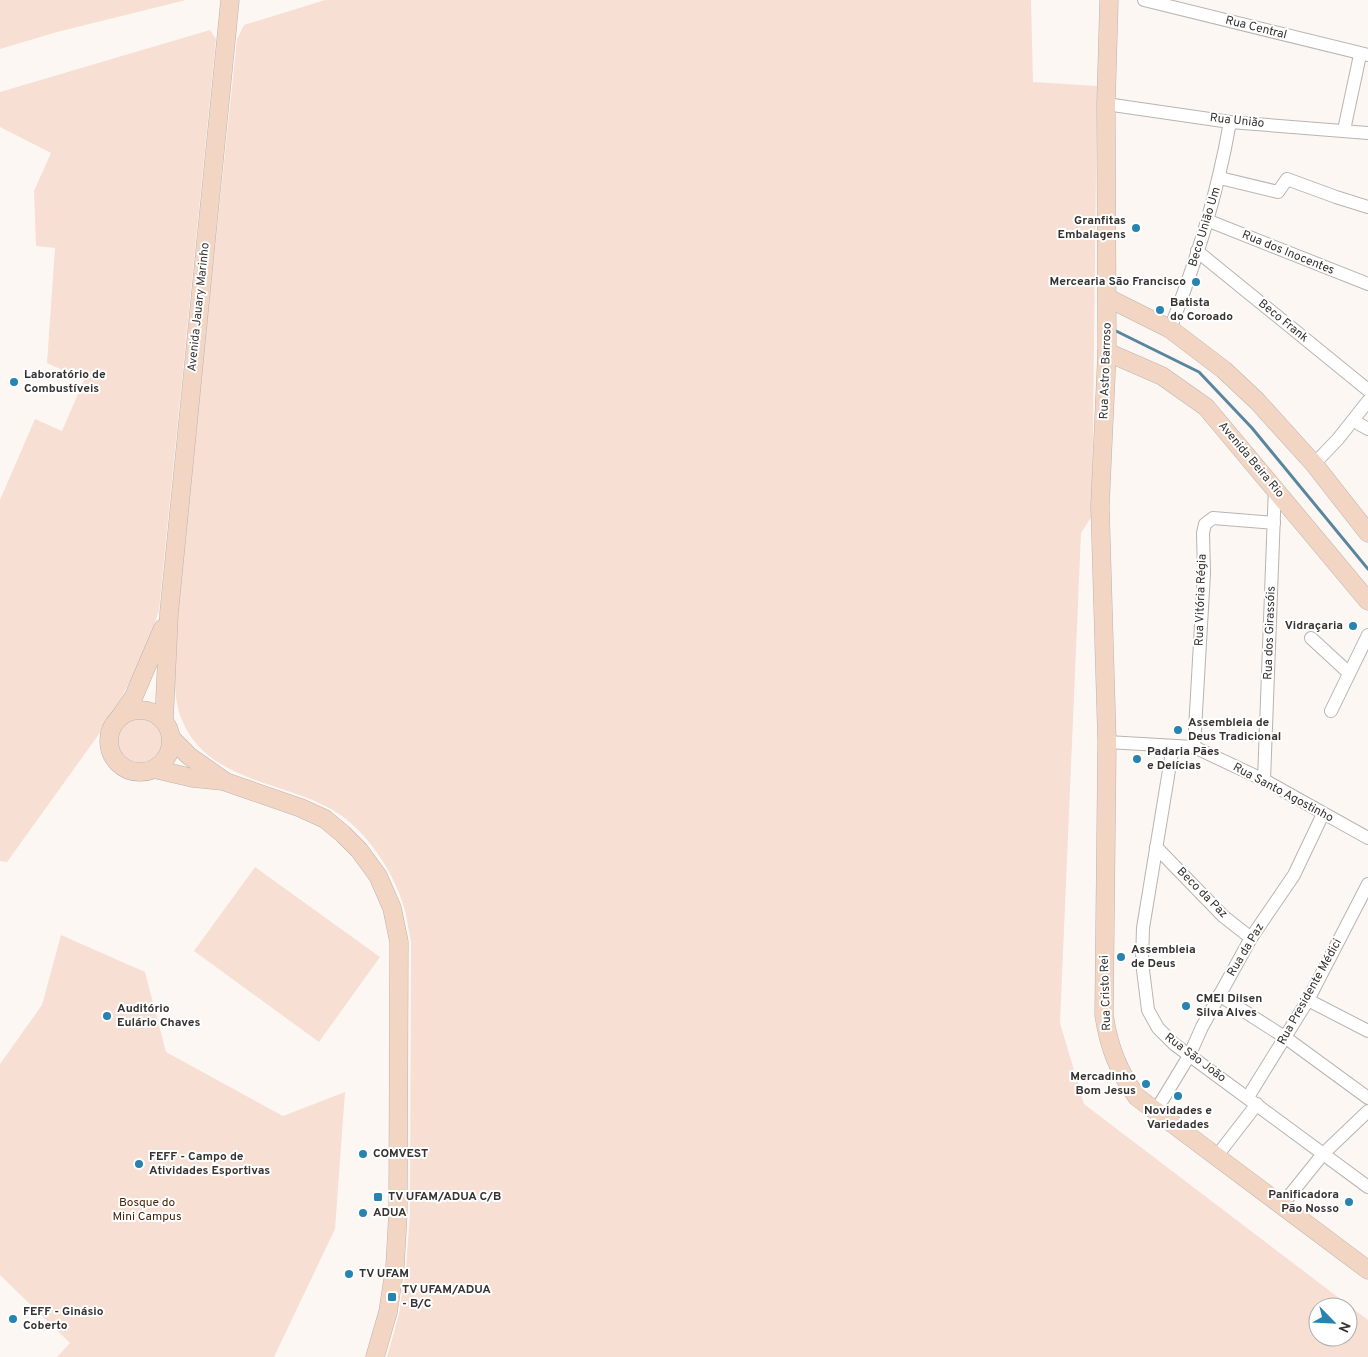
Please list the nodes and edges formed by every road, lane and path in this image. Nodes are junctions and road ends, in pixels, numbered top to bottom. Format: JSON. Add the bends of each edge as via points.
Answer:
{"nodes":[{"id":1,"x":230,"y":0,"type":"edge"},
{"id":2,"x":1109,"y":0,"type":"edge"},
{"id":3,"x":1144,"y":0,"type":"edge"},
{"id":4,"x":1364,"y":55,"type":"edge"},
{"id":5,"x":1106,"y":104,"type":"junction"},
{"id":6,"x":1230,"y":122,"type":"junction"},
{"id":7,"x":1344,"y":130,"type":"junction"},
{"id":8,"x":1368,"y":134,"type":"edge"},
{"id":9,"x":1220,"y":178,"type":"junction"},
{"id":10,"x":1368,"y":207,"type":"edge"},
{"id":11,"x":1209,"y":221,"type":"junction"},
{"id":12,"x":1197,"y":251,"type":"junction"},
{"id":13,"x":1368,"y":284,"type":"edge"},
{"id":14,"x":1108,"y":298,"type":"junction"},
{"id":15,"x":1170,"y":329,"type":"junction"},
{"id":16,"x":1107,"y":352,"type":"junction"},
{"id":17,"x":1368,"y":390,"type":"edge"},
{"id":18,"x":1368,"y":401,"type":"edge"},
{"id":19,"x":1354,"y":421,"type":"junction"},
{"id":20,"x":1368,"y":428,"type":"edge"},
{"id":21,"x":1314,"y":464,"type":"junction"},
{"id":22,"x":1276,"y":487,"type":"junction"},
{"id":23,"x":1274,"y":523,"type":"junction"},
{"id":24,"x":1368,"y":533,"type":"edge"},
{"id":25,"x":1368,"y":601,"type":"edge"},
{"id":26,"x":169,"y":613,"type":"junction"},
{"id":27,"x":1368,"y":635,"type":"edge"},
{"id":28,"x":1311,"y":638,"type":"dead end"},
{"id":29,"x":1349,"y":673,"type":"junction"},
{"id":30,"x":1332,"y":711,"type":"dead end"},
{"id":31,"x":120,"y":717,"type":"junction"},
{"id":32,"x":164,"y":721,"type":"junction"},
{"id":33,"x":171,"y":738,"type":"junction"},
{"id":34,"x":1107,"y":742,"type":"junction"},
{"id":35,"x":1173,"y":746,"type":"junction"},
{"id":36,"x":1194,"y":747,"type":"junction"},
{"id":37,"x":154,"y":769,"type":"junction"},
{"id":38,"x":1264,"y":780,"type":"junction"},
{"id":39,"x":226,"y":782,"type":"junction"},
{"id":40,"x":1323,"y":814,"type":"junction"},
{"id":41,"x":1368,"y":838,"type":"edge"},
{"id":42,"x":1156,"y":846,"type":"junction"},
{"id":43,"x":1368,"y":884,"type":"edge"},
{"id":44,"x":1252,"y":938,"type":"junction"},
{"id":45,"x":1219,"y":995,"type":"junction"},
{"id":46,"x":1308,"y":1000,"type":"junction"},
{"id":47,"x":1367,"y":1028,"type":"edge"},
{"id":48,"x":1286,"y":1038,"type":"junction"},
{"id":49,"x":1190,"y":1056,"type":"junction"},
{"id":50,"x":1368,"y":1098,"type":"edge"},
{"id":51,"x":1253,"y":1101,"type":"junction"},
{"id":52,"x":1368,"y":1111,"type":"edge"},
{"id":53,"x":1155,"y":1112,"type":"junction"},
{"id":54,"x":1323,"y":1154,"type":"junction"},
{"id":55,"x":1216,"y":1157,"type":"junction"},
{"id":56,"x":1368,"y":1187,"type":"edge"},
{"id":57,"x":1281,"y":1206,"type":"junction"},
{"id":58,"x":1368,"y":1270,"type":"edge"},
{"id":59,"x":375,"y":1357,"type":"edge"}],
"edges":[{"from":1,"to":26,"type":"street","name":"Avenida Jauary Marinho"},
{"from":2,"to":5,"type":"street","name":"Rua Astro Barroso"},
{"from":3,"to":4,"type":"street","name":"Rua Central"},
{"from":4,"to":7,"type":"street"},
{"from":5,"to":6,"type":"street","name":"Rua União"},
{"from":5,"to":14,"type":"street","name":"Rua Astro Barroso"},
{"from":6,"to":7,"type":"street","name":"Rua União"},
{"from":6,"to":9,"type":"street","name":"Beco União Um"},
{"from":7,"to":8,"type":"street","name":"Rua União"},
{"from":9,"to":10,"type":"street","via":[[1278,192],[1287,179]]},
{"from":9,"to":11,"type":"street","name":"Beco União Um"},
{"from":11,"to":12,"type":"street","name":"Beco União Um"},
{"from":11,"to":13,"type":"street","name":"Rua dos Inocentes"},
{"from":12,"to":15,"type":"street","name":"Beco União Um"},
{"from":12,"to":17,"type":"street","name":"Beco Frank"},
{"from":14,"to":15,"type":"street"},
{"from":14,"to":16,"type":"street","name":"Rua Astro Barroso"},
{"from":15,"to":21,"type":"street","via":[[1224,370]]},
{"from":16,"to":22,"type":"street","name":"Avenida Beira Rio","via":[[1162,376],[1206,406]]},
{"from":16,"to":34,"type":"street","name":"Rua Astro Barroso","via":[[1100,506]]},
{"from":18,"to":19,"type":"street"},
{"from":19,"to":20,"type":"street"},
{"from":19,"to":21,"type":"street"},
{"from":21,"to":24,"type":"street"},
{"from":22,"to":23,"type":"street","name":"Rua dos Girassóis"},
{"from":22,"to":25,"type":"street","name":"Avenida Beira Rio"},
{"from":23,"to":36,"type":"street","name":"Rua Vitória Régia","via":[[1213,518],[1205,524]]},
{"from":23,"to":38,"type":"street","name":"Rua dos Girassóis"},
{"from":26,"to":31,"type":"street","name":"Avenida Jauary Marinho","via":[[146,672]]},
{"from":26,"to":32,"type":"street","name":"Avenida Jauary Marinho"},
{"from":27,"to":29,"type":"street"},
{"from":28,"to":29,"type":"street"},
{"from":29,"to":30,"type":"street"},
{"from":31,"to":32,"type":"street","via":[[138,710],[157,714]]},
{"from":31,"to":37,"type":"street","via":[[110,734],[112,753],[117,761],[124,768],[138,772]]},
{"from":32,"to":33,"type":"street"},
{"from":33,"to":37,"type":"street","via":[[167,756]]},
{"from":33,"to":39,"type":"street","via":[[189,756]]},
{"from":34,"to":35,"type":"street","name":"Rua Santo Agostinho"},
{"from":34,"to":53,"type":"street","name":"Rua Cristo Rei","via":[[1104,1015],[1108,1041],[1123,1078],[1136,1097]]},
{"from":35,"to":36,"type":"street","name":"Rua Santo Agostinho"},
{"from":35,"to":42,"type":"street","name":"Rua São João"},
{"from":36,"to":38,"type":"street","name":"Rua Santo Agostinho"},
{"from":37,"to":39,"type":"street"},
{"from":38,"to":40,"type":"street","name":"Rua Santo Agostinho"},
{"from":39,"to":59,"type":"street","via":[[277,798],[325,819],[359,850],[378,876],[392,908],[399,942],[398,1212],[388,1312]]},
{"from":40,"to":41,"type":"street","name":"Rua Santo Agostinho"},
{"from":40,"to":44,"type":"street","name":"Rua da Paz","via":[[1294,875]]},
{"from":42,"to":44,"type":"street","name":"Beco da Paz","via":[[1223,916]]},
{"from":42,"to":49,"type":"street","name":"Rua São João","via":[[1143,928],[1145,992],[1148,1010],[1158,1028]]},
{"from":43,"to":46,"type":"street","name":"Rua Presidente Médici"},
{"from":44,"to":45,"type":"street","name":"Rua da Paz"},
{"from":45,"to":48,"type":"street"},
{"from":45,"to":49,"type":"street","name":"Rua da Paz"},
{"from":46,"to":47,"type":"street"},
{"from":46,"to":48,"type":"street","name":"Rua Presidente Médici"},
{"from":48,"to":50,"type":"street"},
{"from":48,"to":51,"type":"street","name":"Rua Presidente Médici"},
{"from":49,"to":51,"type":"street","name":"Rua São João"},
{"from":49,"to":53,"type":"street","name":"Rua da Paz"},
{"from":51,"to":54,"type":"street","name":"Rua São João"},
{"from":51,"to":55,"type":"street","name":"Rua Presidente Médici"},
{"from":52,"to":54,"type":"street"},
{"from":53,"to":55,"type":"street","name":"Rua Cristo Rei"},
{"from":54,"to":56,"type":"street","name":"Rua São João"},
{"from":54,"to":57,"type":"street"},
{"from":55,"to":57,"type":"street","name":"Rua Cristo Rei"},
{"from":57,"to":58,"type":"street","name":"Rua Cristo Rei"}]}
